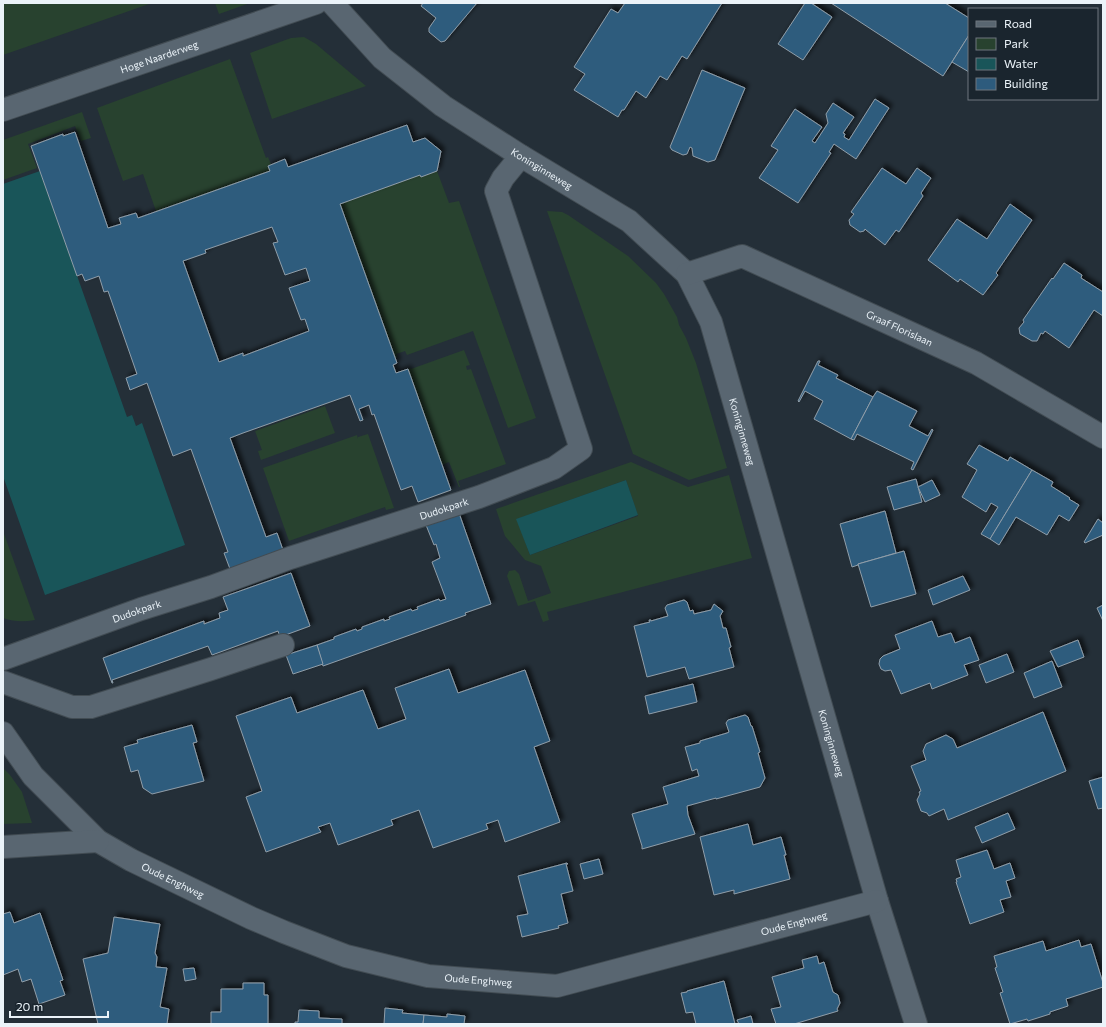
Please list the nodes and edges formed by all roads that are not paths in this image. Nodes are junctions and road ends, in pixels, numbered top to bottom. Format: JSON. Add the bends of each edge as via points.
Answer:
{"nodes":[{"id":1,"x":316,"y":3,"type":"edge"},
{"id":2,"x":332,"y":3,"type":"edge"},
{"id":3,"x":3,"y":110,"type":"edge"},
{"id":4,"x":521,"y":156,"type":"junction"},
{"id":5,"x":687,"y":274,"type":"junction"},
{"id":6,"x":1103,"y":437,"type":"edge"},
{"id":7,"x":283,"y":645,"type":"dead end"},
{"id":8,"x":3,"y":659,"type":"edge"},
{"id":9,"x":3,"y":682,"type":"edge"},
{"id":10,"x":3,"y":733,"type":"edge"},
{"id":11,"x":98,"y":841,"type":"junction"},
{"id":12,"x":3,"y":846,"type":"edge"},
{"id":13,"x":877,"y":902,"type":"junction"},
{"id":14,"x":916,"y":1024,"type":"edge"}],
"edges":[{"from":1,"to":3,"type":"street","name":"Hoge Naarderweg"},
{"from":2,"to":4,"type":"street","name":"Koninginneweg","via":[[382,58],[443,106]]},
{"from":4,"to":5,"type":"street","name":"Koninginneweg","via":[[629,221]]},
{"from":4,"to":8,"type":"street","name":"Dudokpark","via":[[496,191],[581,449],[554,468],[479,497],[290,558]]},
{"from":5,"to":6,"type":"street","name":"Graaf Florislaan","via":[[742,256],[976,363]]},
{"from":5,"to":13,"type":"street","name":"Koninginneweg","via":[[711,322]]},
{"from":7,"to":9,"type":"street","via":[[91,707],[72,707]]},
{"from":10,"to":11,"type":"street","name":"Oude Enghweg","via":[[33,776]]},
{"from":11,"to":12,"type":"street"},
{"from":11,"to":13,"type":"street","name":"Oude Enghweg","via":[[131,860],[284,932],[346,956],[428,976],[557,986]]},
{"from":13,"to":14,"type":"street","name":"Koninginneweg"}]}
